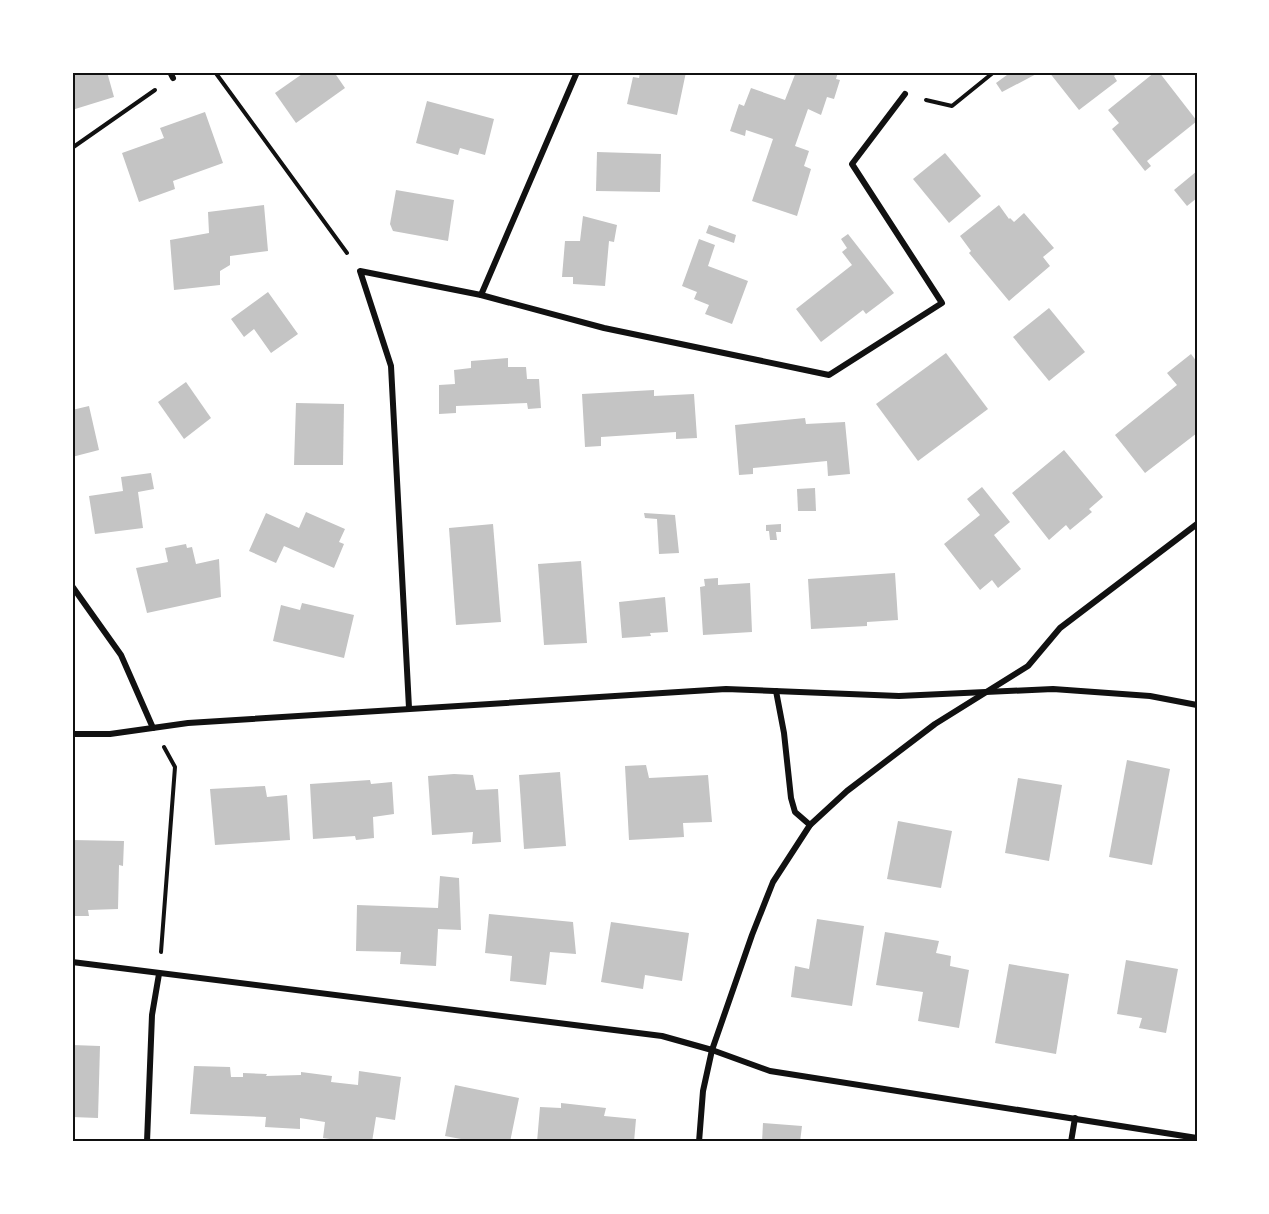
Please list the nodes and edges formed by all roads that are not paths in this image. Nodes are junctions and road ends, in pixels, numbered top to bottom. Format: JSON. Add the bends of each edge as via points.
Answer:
{"nodes":[{"id":1,"x":577,"y":72,"type":"edge"},
{"id":2,"x":905,"y":94,"type":"road end"},
{"id":3,"x":481,"y":295,"type":"junction"},
{"id":4,"x":1197,"y":524,"type":"edge"},
{"id":5,"x":72,"y":586,"type":"edge"},
{"id":6,"x":776,"y":691,"type":"junction"},
{"id":7,"x":986,"y":691,"type":"junction"},
{"id":8,"x":1197,"y":705,"type":"edge"},
{"id":9,"x":409,"y":708,"type":"junction"},
{"id":10,"x":153,"y":729,"type":"junction"},
{"id":11,"x":72,"y":734,"type":"edge"},
{"id":12,"x":810,"y":825,"type":"junction"},
{"id":13,"x":72,"y":962,"type":"edge"},
{"id":14,"x":159,"y":974,"type":"junction"},
{"id":15,"x":712,"y":1050,"type":"junction"},
{"id":16,"x":1074,"y":1118,"type":"junction"},
{"id":17,"x":1197,"y":1138,"type":"edge"},
{"id":18,"x":147,"y":1142,"type":"edge"},
{"id":19,"x":699,"y":1142,"type":"edge"},
{"id":20,"x":1071,"y":1142,"type":"edge"}],
"edges":[{"from":1,"to":3,"type":"street"},
{"from":2,"to":3,"type":"street","via":[[852,164],[942,303],[830,375],[604,328]]},
{"from":3,"to":9,"type":"street","via":[[360,271],[391,366]]},
{"from":4,"to":7,"type":"street","via":[[1060,628],[1028,666]]},
{"from":5,"to":10,"type":"street","via":[[121,655]]},
{"from":6,"to":7,"type":"street","via":[[899,696]]},
{"from":6,"to":9,"type":"street","via":[[726,689]]},
{"from":6,"to":12,"type":"street","via":[[791,798],[795,812]]},
{"from":7,"to":8,"type":"street","via":[[1087,690]]},
{"from":7,"to":12,"type":"street","via":[[887,759]]},
{"from":9,"to":10,"type":"street","via":[[188,723]]},
{"from":10,"to":11,"type":"street"},
{"from":12,"to":15,"type":"street","via":[[773,882]]},
{"from":13,"to":14,"type":"street"},
{"from":14,"to":15,"type":"street","via":[[662,1036]]},
{"from":14,"to":18,"type":"street","via":[[153,1015]]},
{"from":15,"to":16,"type":"street","via":[[770,1071]]},
{"from":15,"to":19,"type":"street","via":[[703,1092]]},
{"from":16,"to":17,"type":"street"},
{"from":16,"to":20,"type":"street"}]}
